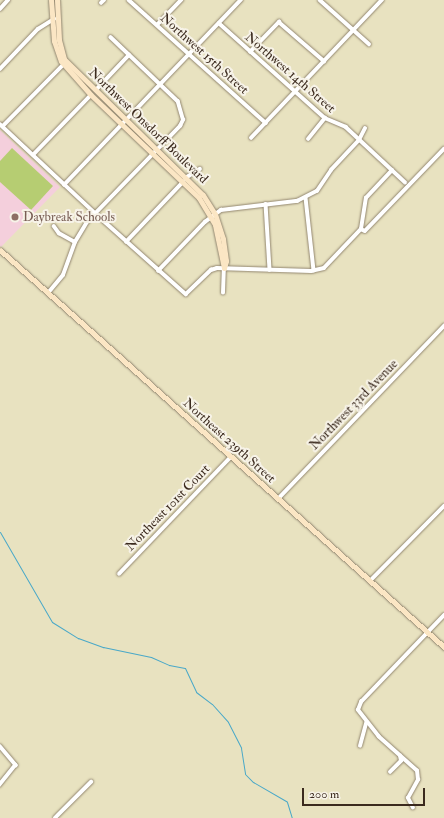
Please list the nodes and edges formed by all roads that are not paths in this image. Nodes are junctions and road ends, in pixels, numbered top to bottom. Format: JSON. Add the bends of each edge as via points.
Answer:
{"nodes":[{"id":1,"x":8,"y":0,"type":"edge"},
{"id":2,"x":52,"y":0,"type":"edge"},
{"id":3,"x":57,"y":0,"type":"edge"},
{"id":4,"x":104,"y":0,"type":"edge"},
{"id":5,"x":129,"y":0,"type":"edge"},
{"id":6,"x":181,"y":0,"type":"edge"},
{"id":7,"x":241,"y":0,"type":"edge"},
{"id":8,"x":320,"y":0,"type":"edge"},
{"id":9,"x":382,"y":0,"type":"edge"},
{"id":10,"x":101,"y":3,"type":"dead end"},
{"id":11,"x":0,"y":9,"type":"edge"},
{"id":12,"x":56,"y":19,"type":"junction"},
{"id":13,"x":218,"y":23,"type":"junction"},
{"id":14,"x":157,"y":25,"type":"junction"},
{"id":15,"x":354,"y":30,"type":"junction"},
{"id":16,"x":111,"y":38,"type":"dead end"},
{"id":17,"x":369,"y":44,"type":"dead end"},
{"id":18,"x":250,"y":52,"type":"junction"},
{"id":19,"x":189,"y":54,"type":"junction"},
{"id":20,"x":129,"y":56,"type":"junction"},
{"id":21,"x":324,"y":61,"type":"junction"},
{"id":22,"x":65,"y":63,"type":"junction"},
{"id":23,"x":0,"y":69,"type":"edge"},
{"id":24,"x":160,"y":85,"type":"junction"},
{"id":25,"x":93,"y":92,"type":"junction"},
{"id":26,"x":295,"y":92,"type":"junction"},
{"id":27,"x":325,"y":118,"type":"junction"},
{"id":28,"x":124,"y":122,"type":"junction"},
{"id":29,"x":266,"y":123,"type":"junction"},
{"id":30,"x":1,"y":125,"type":"edge"},
{"id":31,"x":365,"y":128,"type":"dead end"},
{"id":32,"x":251,"y":138,"type":"dead end"},
{"id":33,"x":308,"y":139,"type":"dead end"},
{"id":34,"x":359,"y":140,"type":"junction"},
{"id":35,"x":444,"y":149,"type":"edge"},
{"id":36,"x":155,"y":151,"type":"junction"},
{"id":37,"x":33,"y":155,"type":"junction"},
{"id":38,"x":200,"y":169,"type":"dead end"},
{"id":39,"x":392,"y":170,"type":"junction"},
{"id":40,"x":185,"y":180,"type":"junction"},
{"id":41,"x":405,"y":182,"type":"dead end"},
{"id":42,"x":64,"y":185,"type":"junction"},
{"id":43,"x":306,"y":198,"type":"junction"},
{"id":44,"x":266,"y":204,"type":"junction"},
{"id":45,"x":95,"y":213,"type":"junction"},
{"id":46,"x":213,"y":215,"type":"junction"},
{"id":47,"x":54,"y":226,"type":"dead end"},
{"id":48,"x":361,"y":229,"type":"junction"},
{"id":49,"x":75,"y":242,"type":"junction"},
{"id":50,"x":126,"y":242,"type":"junction"},
{"id":51,"x":0,"y":250,"type":"edge"},
{"id":52,"x":224,"y":268,"type":"junction"},
{"id":53,"x":270,"y":270,"type":"junction"},
{"id":54,"x":314,"y":270,"type":"junction"},
{"id":55,"x":158,"y":271,"type":"junction"},
{"id":56,"x":48,"y":293,"type":"junction"},
{"id":57,"x":223,"y":293,"type":"dead end"},
{"id":58,"x":444,"y":326,"type":"edge"},
{"id":59,"x":231,"y":457,"type":"junction"},
{"id":60,"x":278,"y":499,"type":"junction"},
{"id":61,"x":444,"y":506,"type":"edge"},
{"id":62,"x":119,"y":574,"type":"dead end"},
{"id":63,"x":370,"y":581,"type":"junction"},
{"id":64,"x":444,"y":615,"type":"edge"},
{"id":65,"x":428,"y":633,"type":"junction"},
{"id":66,"x":444,"y":647,"type":"edge"},
{"id":67,"x":366,"y":723,"type":"junction"},
{"id":68,"x":0,"y":746,"type":"edge"},
{"id":69,"x":360,"y":746,"type":"dead end"},
{"id":70,"x":400,"y":756,"type":"junction"},
{"id":71,"x":390,"y":772,"type":"dead end"},
{"id":72,"x":91,"y":782,"type":"dead end"},
{"id":73,"x":0,"y":785,"type":"edge"},
{"id":74,"x":413,"y":808,"type":"dead end"},
{"id":75,"x":55,"y":818,"type":"edge"}],
"edges":[{"from":1,"to":11,"type":"street"},
{"from":2,"to":12,"type":"street","name":"Northwest Onsdorff Boulevard"},
{"from":3,"to":12,"type":"street","name":"Northwest Onsdorff Boulevard"},
{"from":4,"to":10,"type":"street"},
{"from":5,"to":14,"type":"street","name":"Northwest 15th Street"},
{"from":6,"to":14,"type":"street"},
{"from":7,"to":13,"type":"street"},
{"from":8,"to":15,"type":"street"},
{"from":9,"to":15,"type":"street"},
{"from":12,"to":22,"type":"street","name":"Northwest Onsdorff Boulevard"},
{"from":12,"to":23,"type":"street","via":[[44,23]]},
{"from":13,"to":18,"type":"street","name":"Northwest 14th Street"},
{"from":13,"to":19,"type":"street"},
{"from":14,"to":19,"type":"street","name":"Northwest 15th Street"},
{"from":15,"to":17,"type":"street"},
{"from":15,"to":21,"type":"street"},
{"from":16,"to":20,"type":"street"},
{"from":18,"to":21,"type":"street","via":[[276,24],[281,23]]},
{"from":18,"to":26,"type":"street","name":"Northwest 14th Street"},
{"from":19,"to":24,"type":"street"},
{"from":19,"to":29,"type":"street","name":"Northwest 15th Street"},
{"from":20,"to":24,"type":"street"},
{"from":20,"to":25,"type":"street"},
{"from":21,"to":26,"type":"street"},
{"from":22,"to":25,"type":"street","name":"Northwest Onsdorff Boulevard"},
{"from":22,"to":30,"type":"street"},
{"from":24,"to":28,"type":"street"},
{"from":24,"to":36,"type":"street","via":[[178,102],[183,114],[180,126]]},
{"from":25,"to":28,"type":"street","name":"Northwest Onsdorff Boulevard"},
{"from":25,"to":37,"type":"street"},
{"from":26,"to":27,"type":"street","name":"Northwest 14th Street"},
{"from":26,"to":29,"type":"street"},
{"from":27,"to":33,"type":"street"},
{"from":27,"to":34,"type":"street","name":"Northwest 14th Street","via":[[346,127]]},
{"from":28,"to":36,"type":"street","name":"Northwest Onsdorff Boulevard"},
{"from":28,"to":42,"type":"street"},
{"from":29,"to":32,"type":"street"},
{"from":30,"to":37,"type":"street"},
{"from":31,"to":34,"type":"street"},
{"from":34,"to":39,"type":"street","name":"Northwest 14th Street"},
{"from":34,"to":43,"type":"street","via":[[331,170],[320,189]]},
{"from":35,"to":48,"type":"street","via":[[365,231]]},
{"from":36,"to":40,"type":"street","name":"Northwest Onsdorff Boulevard"},
{"from":36,"to":45,"type":"street"},
{"from":37,"to":42,"type":"street"},
{"from":38,"to":40,"type":"street"},
{"from":39,"to":41,"type":"street","name":"Northwest 14th Street"},
{"from":39,"to":48,"type":"street","via":[[366,198]]},
{"from":40,"to":46,"type":"street","name":"Northwest Onsdorff Boulevard"},
{"from":40,"to":50,"type":"street"},
{"from":42,"to":45,"type":"street"},
{"from":43,"to":44,"type":"street"},
{"from":43,"to":54,"type":"street"},
{"from":44,"to":46,"type":"street","via":[[232,207]]},
{"from":44,"to":53,"type":"street"},
{"from":45,"to":49,"type":"street"},
{"from":45,"to":50,"type":"street"},
{"from":46,"to":52,"type":"street","name":"Northwest Onsdorff Boulevard","via":[[224,244]]},
{"from":46,"to":55,"type":"street"},
{"from":47,"to":49,"type":"street","via":[[59,233]]},
{"from":48,"to":54,"type":"street","via":[[321,269]]},
{"from":49,"to":56,"type":"street","via":[[63,275]]},
{"from":50,"to":55,"type":"street"},
{"from":51,"to":56,"type":"street","name":"Northeast 239th Street"},
{"from":52,"to":53,"type":"street"},
{"from":52,"to":55,"type":"street","via":[[212,270],[186,294]]},
{"from":52,"to":57,"type":"street","name":"Northwest Onsdorff Boulevard"},
{"from":53,"to":54,"type":"street"},
{"from":56,"to":59,"type":"street","name":"Northeast 239th Street"},
{"from":58,"to":60,"type":"street","name":"Northwest 33rd Avenue"},
{"from":59,"to":60,"type":"street","name":"Northeast 239th Street"},
{"from":59,"to":62,"type":"street","name":"Northeast 101st Court"},
{"from":60,"to":63,"type":"street","name":"Northeast 239th Street"},
{"from":61,"to":63,"type":"street"},
{"from":63,"to":65,"type":"street","name":"Northeast 239th Street"},
{"from":64,"to":65,"type":"street"},
{"from":65,"to":66,"type":"street","name":"Northeast 239th Street"},
{"from":65,"to":67,"type":"street","via":[[361,702],[358,711]]},
{"from":67,"to":69,"type":"street"},
{"from":67,"to":70,"type":"street"},
{"from":68,"to":73,"type":"street","via":[[16,765]]},
{"from":70,"to":71,"type":"street","via":[[401,761]]},
{"from":70,"to":74,"type":"street","via":[[415,768],[418,774],[408,798]]},
{"from":72,"to":75,"type":"street"}]}
